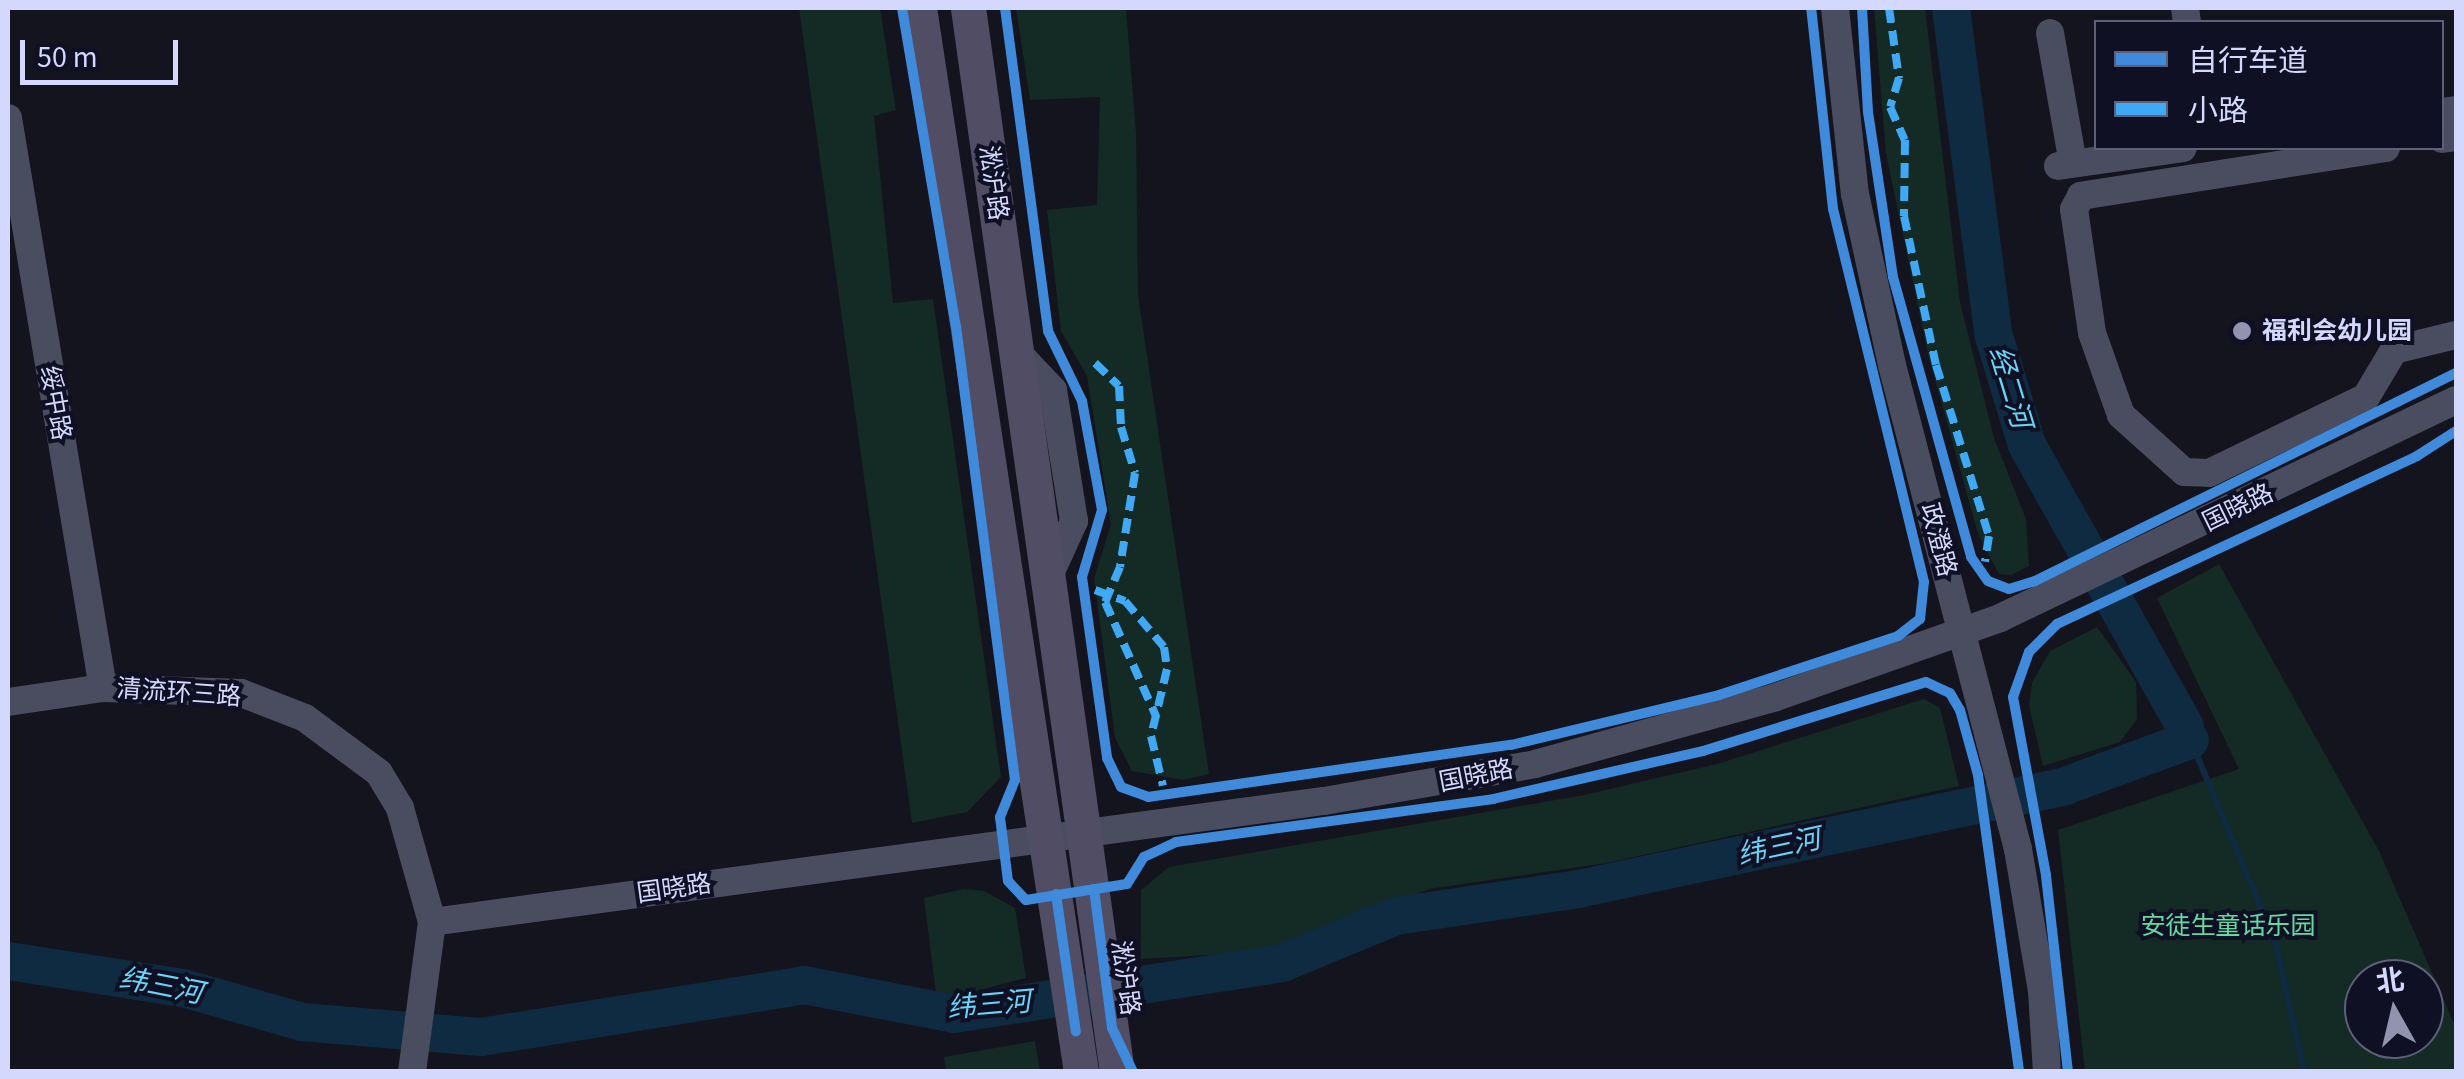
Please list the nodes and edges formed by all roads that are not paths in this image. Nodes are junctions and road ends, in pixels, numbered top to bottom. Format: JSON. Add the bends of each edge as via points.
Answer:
{"nodes":[{"id":1,"x":919,"y":8,"type":"edge"},
{"id":2,"x":968,"y":8,"type":"edge"},
{"id":3,"x":1835,"y":8,"type":"edge"},
{"id":4,"x":2050,"y":33,"type":"dead end"},
{"id":5,"x":8,"y":118,"type":"edge"},
{"id":6,"x":2168,"y":150,"type":"edge"},
{"id":7,"x":2373,"y":150,"type":"edge"},
{"id":8,"x":2456,"y":335,"type":"edge"},
{"id":9,"x":2456,"y":400,"type":"edge"},
{"id":10,"x":1964,"y":632,"type":"junction"},
{"id":11,"x":103,"y":688,"type":"junction"},
{"id":12,"x":8,"y":702,"type":"edge"},
{"id":13,"x":1087,"y":834,"type":"junction"},
{"id":14,"x":1048,"y":839,"type":"junction"},
{"id":15,"x":432,"y":922,"type":"junction"},
{"id":16,"x":412,"y":1072,"type":"edge"},
{"id":17,"x":1080,"y":1072,"type":"edge"},
{"id":18,"x":1118,"y":1072,"type":"edge"},
{"id":19,"x":2047,"y":1072,"type":"edge"}],
"edges":[{"from":1,"to":14,"type":"main road","name":"淞沪路"},
{"from":2,"to":13,"type":"main road","name":"淞沪路"},
{"from":3,"to":10,"type":"street","name":"政澄路","via":[[1855,194],[1892,365]]},
{"from":4,"to":6,"type":"street","via":[[2065,164]]},
{"from":5,"to":11,"type":"street","name":"绥中路"},
{"from":7,"to":8,"type":"street","via":[[2081,196],[2074,210],[2092,334],[2121,415],[2184,472],[2209,473],[2357,404],[2394,350]]},
{"from":9,"to":10,"type":"street","name":"国晓路","via":[[2044,600]]},
{"from":10,"to":13,"type":"street","name":"国晓路","via":[[1776,698],[1536,764]]},
{"from":10,"to":19,"type":"street","name":"政澄路","via":[[2018,848],[2040,977]]},
{"from":11,"to":12,"type":"street","name":"清流环三路"},
{"from":11,"to":15,"type":"street","name":"清流环三路","via":[[241,692],[305,718],[358,754],[400,808]]},
{"from":13,"to":14,"type":"street","name":"国晓路"},
{"from":13,"to":18,"type":"main road","name":"淞沪路"},
{"from":14,"to":15,"type":"street","name":"国晓路"},
{"from":14,"to":17,"type":"main road","name":"淞沪路"},
{"from":15,"to":16,"type":"street","name":"清流环三路"}]}
